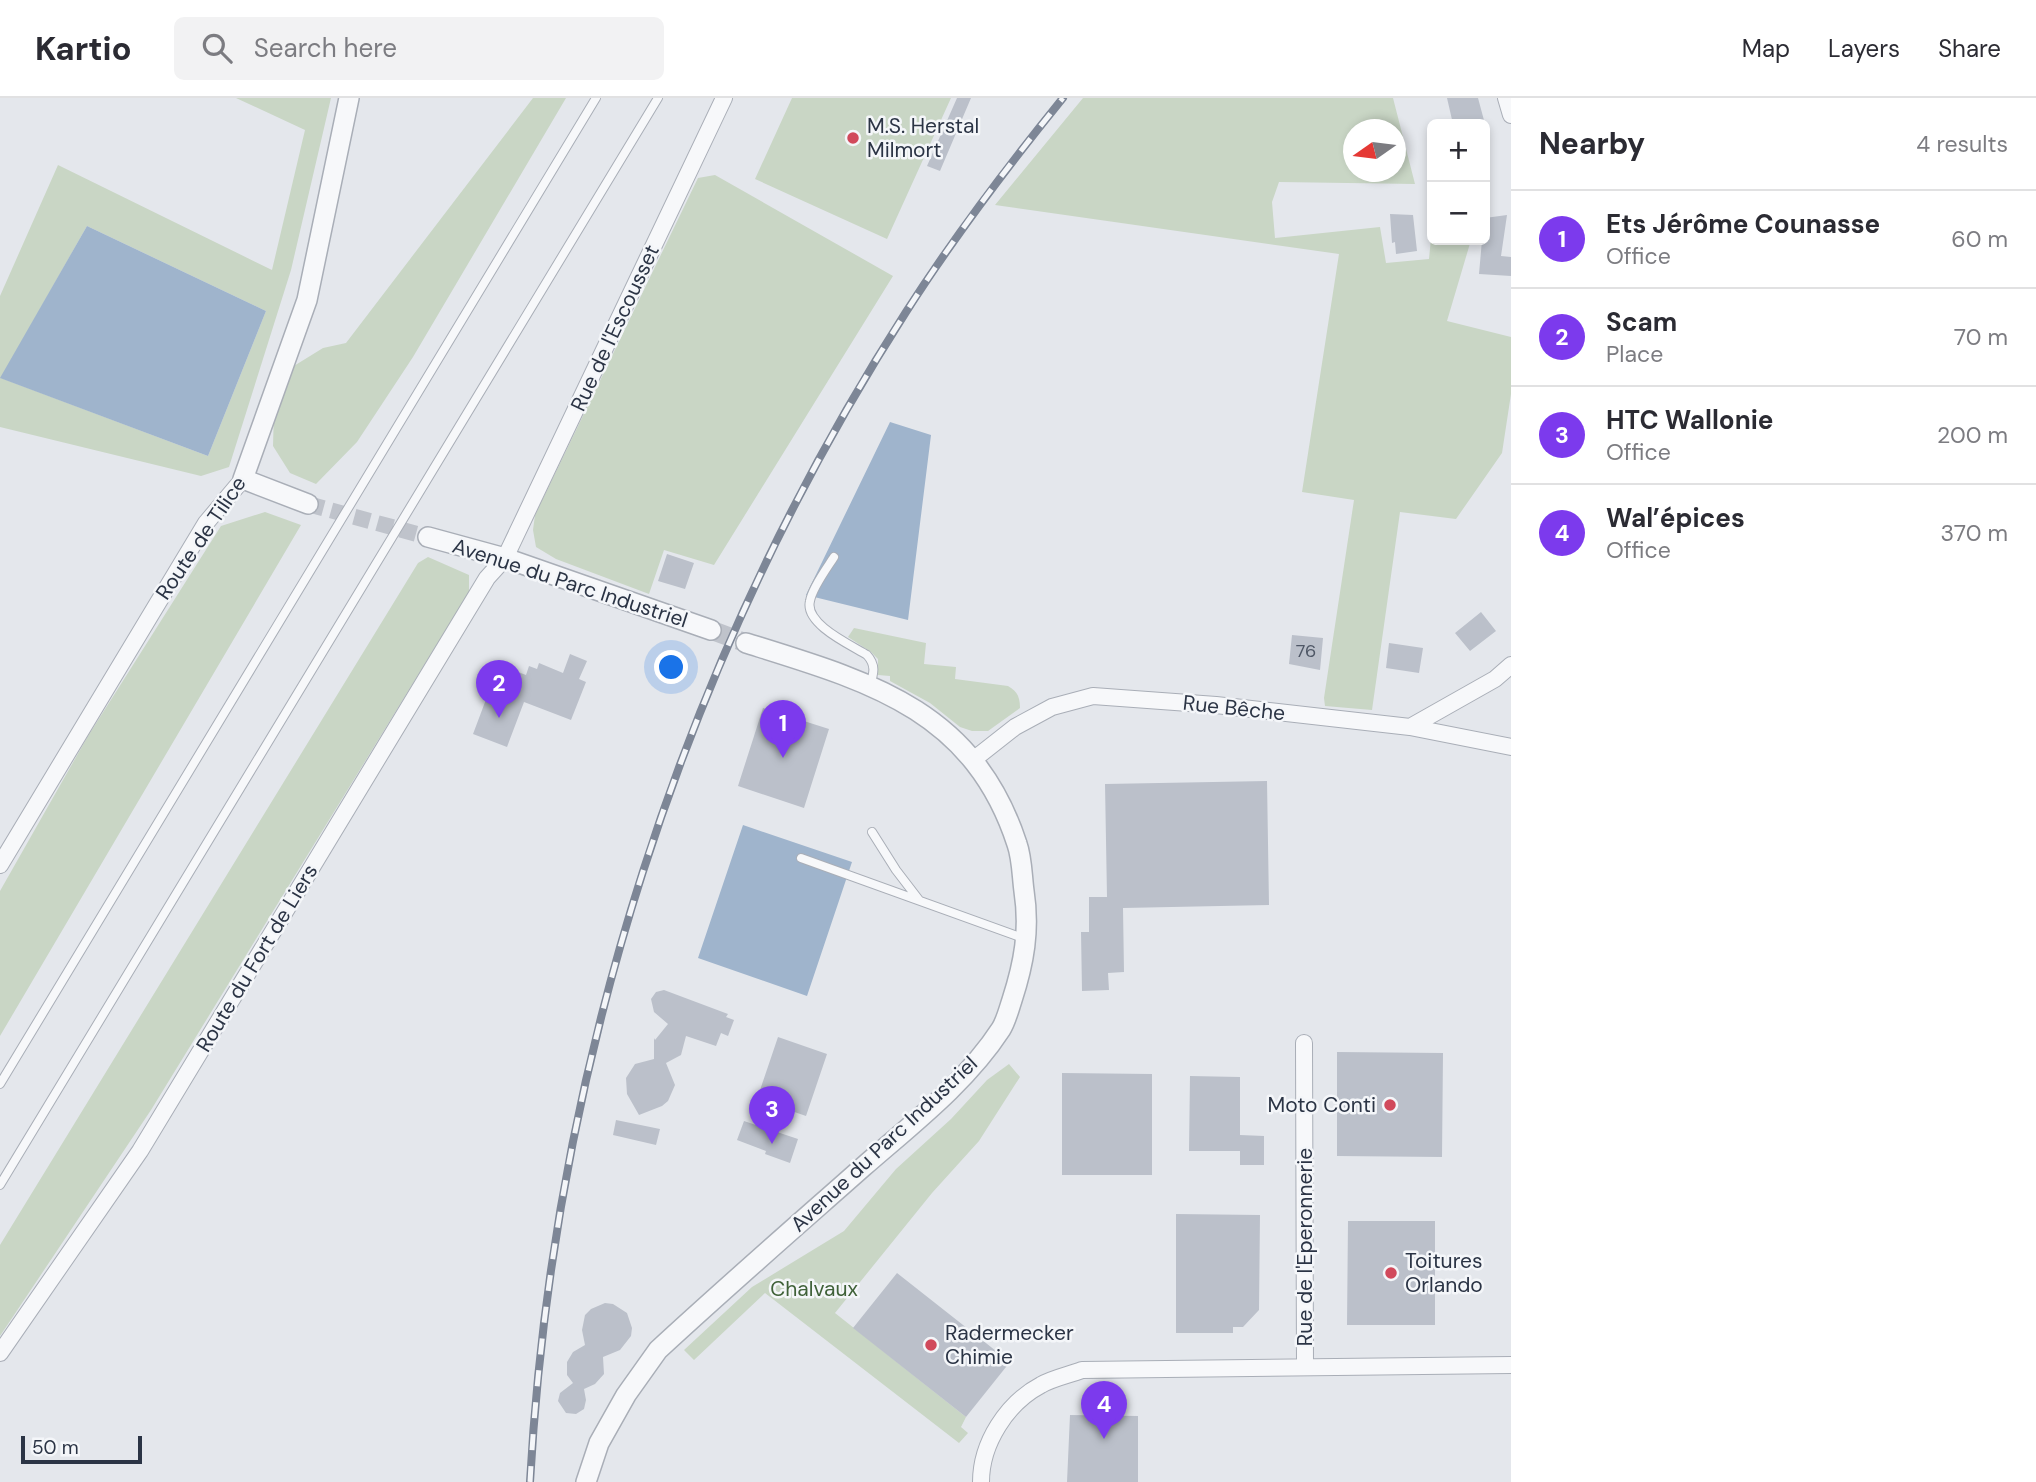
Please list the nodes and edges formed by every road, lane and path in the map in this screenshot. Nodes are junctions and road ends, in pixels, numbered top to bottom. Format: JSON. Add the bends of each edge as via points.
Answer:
{"nodes":[{"id":1,"x":349,"y":98,"type":"edge"},
{"id":2,"x":596,"y":98,"type":"edge"},
{"id":3,"x":658,"y":98,"type":"edge"},
{"id":4,"x":724,"y":98,"type":"edge"},
{"id":5,"x":1506,"y":98,"type":"edge"},
{"id":6,"x":1511,"y":115,"type":"edge"},
{"id":7,"x":243,"y":480,"type":"junction"},
{"id":8,"x":308,"y":505,"type":"tunnel mouth"},
{"id":9,"x":428,"y":537,"type":"tunnel mouth"},
{"id":10,"x":834,"y":557,"type":"dead end"},
{"id":11,"x":505,"y":558,"type":"junction"},
{"id":12,"x":711,"y":630,"type":"tunnel mouth"},
{"id":13,"x":746,"y":643,"type":"tunnel mouth"},
{"id":14,"x":1511,"y":664,"type":"edge"},
{"id":15,"x":870,"y":685,"type":"junction"},
{"id":16,"x":1410,"y":727,"type":"junction"},
{"id":17,"x":1511,"y":747,"type":"edge"},
{"id":18,"x":974,"y":760,"type":"junction"},
{"id":19,"x":872,"y":832,"type":"dead end"},
{"id":20,"x":801,"y":858,"type":"dead end"},
{"id":21,"x":0,"y":865,"type":"edge"},
{"id":22,"x":920,"y":902,"type":"junction"},
{"id":23,"x":1026,"y":939,"type":"junction"},
{"id":24,"x":1304,"y":1043,"type":"dead end"},
{"id":25,"x":0,"y":1084,"type":"edge"},
{"id":26,"x":0,"y":1185,"type":"edge"},
{"id":27,"x":0,"y":1353,"type":"edge"},
{"id":28,"x":1511,"y":1366,"type":"edge"},
{"id":29,"x":1305,"y":1367,"type":"junction"},
{"id":30,"x":586,"y":1482,"type":"edge"},
{"id":31,"x":981,"y":1482,"type":"edge"}],
"edges":[{"from":1,"to":7,"type":"street","name":"Route de Tilice","via":[[307,300]]},
{"from":2,"to":25,"type":"lane"},
{"from":3,"to":26,"type":"lane"},
{"from":4,"to":11,"type":"street","name":"Rue de l'Escousset"},
{"from":5,"to":6,"type":"street"},
{"from":7,"to":8,"type":"street"},
{"from":7,"to":21,"type":"street","name":"Route de Tilice","via":[[206,523]]},
{"from":9,"to":11,"type":"street","name":"Avenue du Parc Industriel"},
{"from":10,"to":15,"type":"lane","via":[[809,602],[811,614],[822,628],[872,661]]},
{"from":11,"to":12,"type":"street","name":"Avenue du Parc Industriel"},
{"from":11,"to":27,"type":"street","name":"Route du Fort de Liers","via":[[487,578],[140,1151]]},
{"from":13,"to":15,"type":"street","name":"Avenue du Parc Industriel"},
{"from":14,"to":16,"type":"street","via":[[1495,679]]},
{"from":15,"to":18,"type":"street","name":"Avenue du Parc Industriel","via":[[921,712]]},
{"from":16,"to":17,"type":"street","name":"Rue Bêche"},
{"from":16,"to":18,"type":"street","name":"Rue Bêche","via":[[1093,696],[1052,707],[1015,726]]},
{"from":18,"to":23,"type":"street","name":"Avenue du Parc Industriel","via":[[1018,845]]},
{"from":19,"to":22,"type":"lane"},
{"from":20,"to":22,"type":"lane"},
{"from":22,"to":23,"type":"lane"},
{"from":23,"to":30,"type":"street","name":"Avenue du Parc Industriel","via":[[1024,964],[1002,1027],[973,1066],[658,1350],[599,1443]]},
{"from":24,"to":29,"type":"street","name":"Rue de l'Eperonnerie"},
{"from":28,"to":29,"type":"street","name":"Rue de l'Eperonnerie"},
{"from":29,"to":31,"type":"street","name":"Rue de l'Eperonnerie","via":[[1082,1370],[1041,1384],[1013,1405],[995,1430]]}]}
